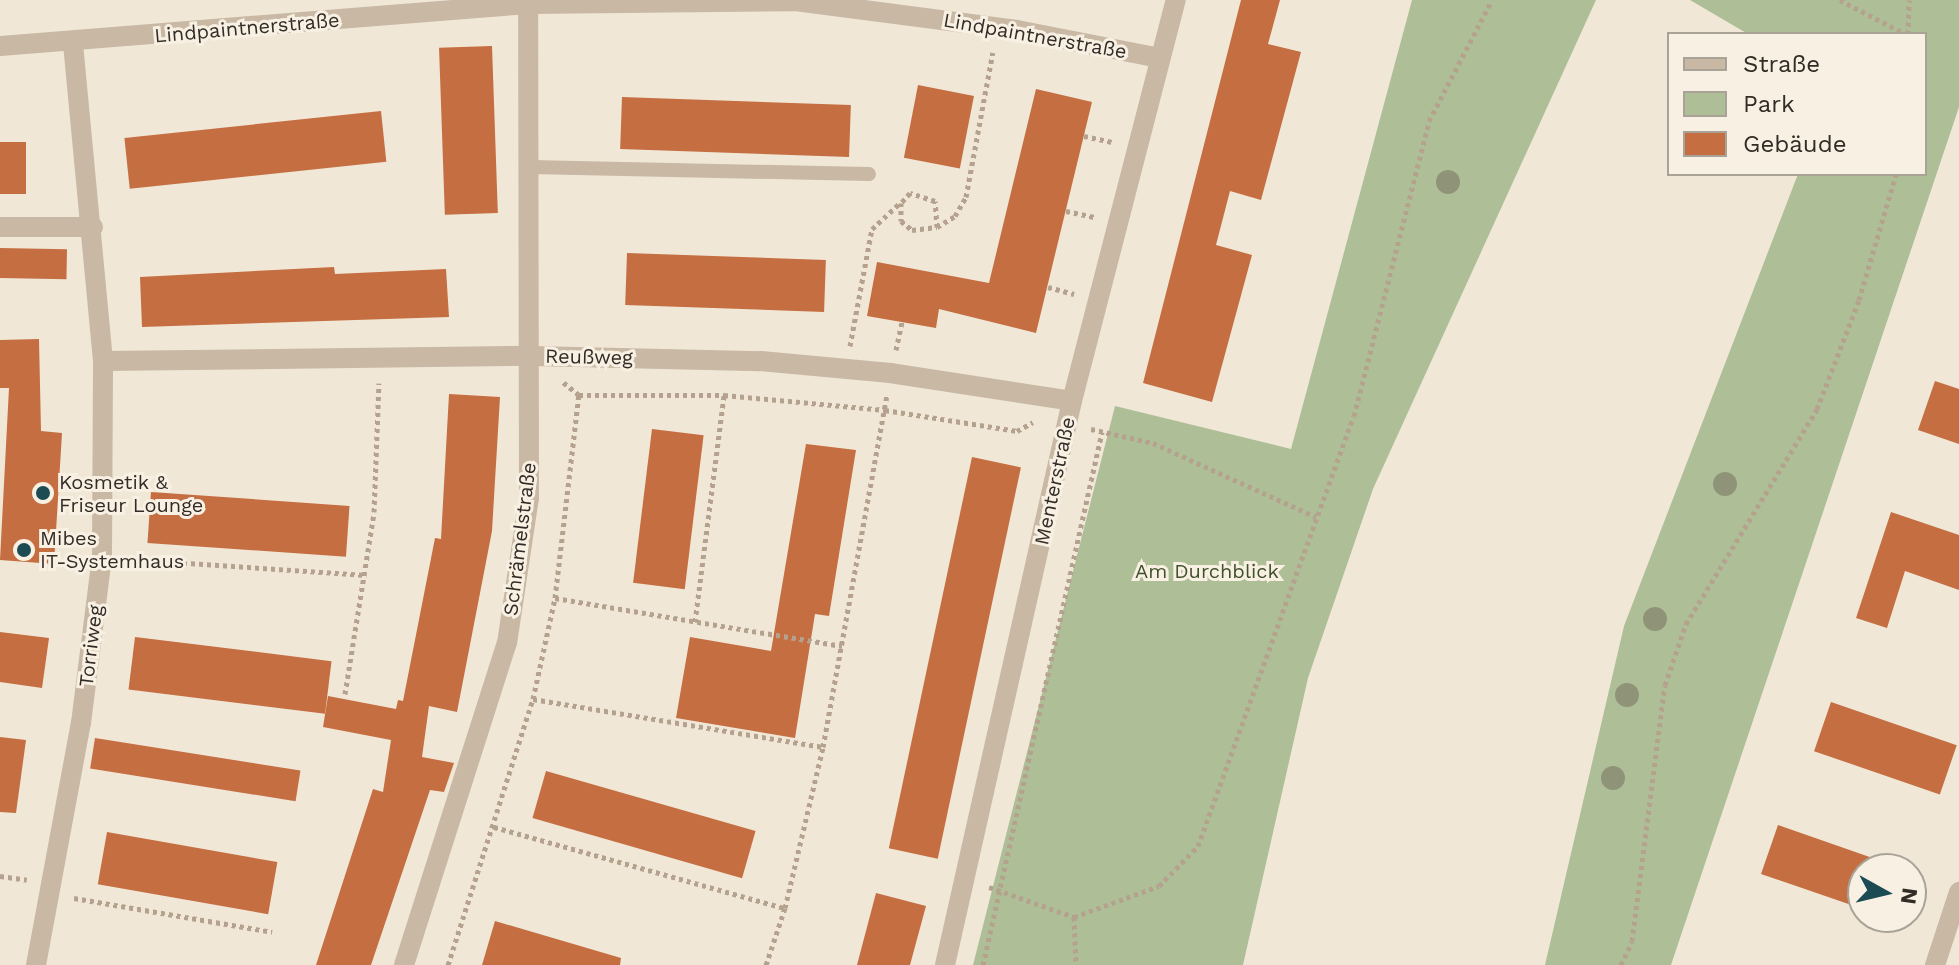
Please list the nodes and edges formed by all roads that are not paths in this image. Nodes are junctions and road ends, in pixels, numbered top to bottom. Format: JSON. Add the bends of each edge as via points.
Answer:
{"nodes":[{"id":1,"x":1176,"y":0,"type":"edge"},
{"id":2,"x":528,"y":2,"type":"edge"},
{"id":3,"x":73,"y":43,"type":"junction"},
{"id":4,"x":0,"y":46,"type":"edge"},
{"id":5,"x":1160,"y":58,"type":"junction"},
{"id":6,"x":530,"y":167,"type":"junction"},
{"id":7,"x":869,"y":174,"type":"dead end"},
{"id":8,"x":0,"y":227,"type":"edge"},
{"id":9,"x":93,"y":227,"type":"junction"},
{"id":10,"x":532,"y":356,"type":"junction"},
{"id":11,"x":103,"y":361,"type":"junction"},
{"id":12,"x":1072,"y":401,"type":"junction"},
{"id":13,"x":1959,"y":892,"type":"edge"},
{"id":14,"x":36,"y":965,"type":"edge"},
{"id":15,"x":404,"y":965,"type":"edge"},
{"id":16,"x":945,"y":965,"type":"edge"},
{"id":17,"x":1935,"y":965,"type":"edge"}],
"edges":[{"from":1,"to":5,"type":"street","name":"Menterstraße"},
{"from":2,"to":3,"type":"street","name":"Lindpaintnerstraße"},
{"from":2,"to":5,"type":"street","name":"Lindpaintnerstraße","via":[[795,1],[998,27]]},
{"from":2,"to":6,"type":"street","name":"Schrämelstraße"},
{"from":3,"to":4,"type":"street","name":"Lindpaintnerstraße"},
{"from":3,"to":9,"type":"street","name":"Torriweg"},
{"from":5,"to":12,"type":"street","name":"Menterstraße"},
{"from":6,"to":7,"type":"lane"},
{"from":6,"to":10,"type":"street","name":"Schrämelstraße"},
{"from":8,"to":9,"type":"street"},
{"from":9,"to":11,"type":"street","name":"Torriweg"},
{"from":10,"to":11,"type":"street","name":"Reußweg"},
{"from":10,"to":12,"type":"street","name":"Reußweg","via":[[761,361],[890,373]]},
{"from":10,"to":15,"type":"street","name":"Schrämelstraße","via":[[529,498],[507,643]]},
{"from":11,"to":14,"type":"street","name":"Torriweg","via":[[102,556],[81,723]]},
{"from":12,"to":16,"type":"street","name":"Menterstraße"},
{"from":13,"to":17,"type":"street"}]}
